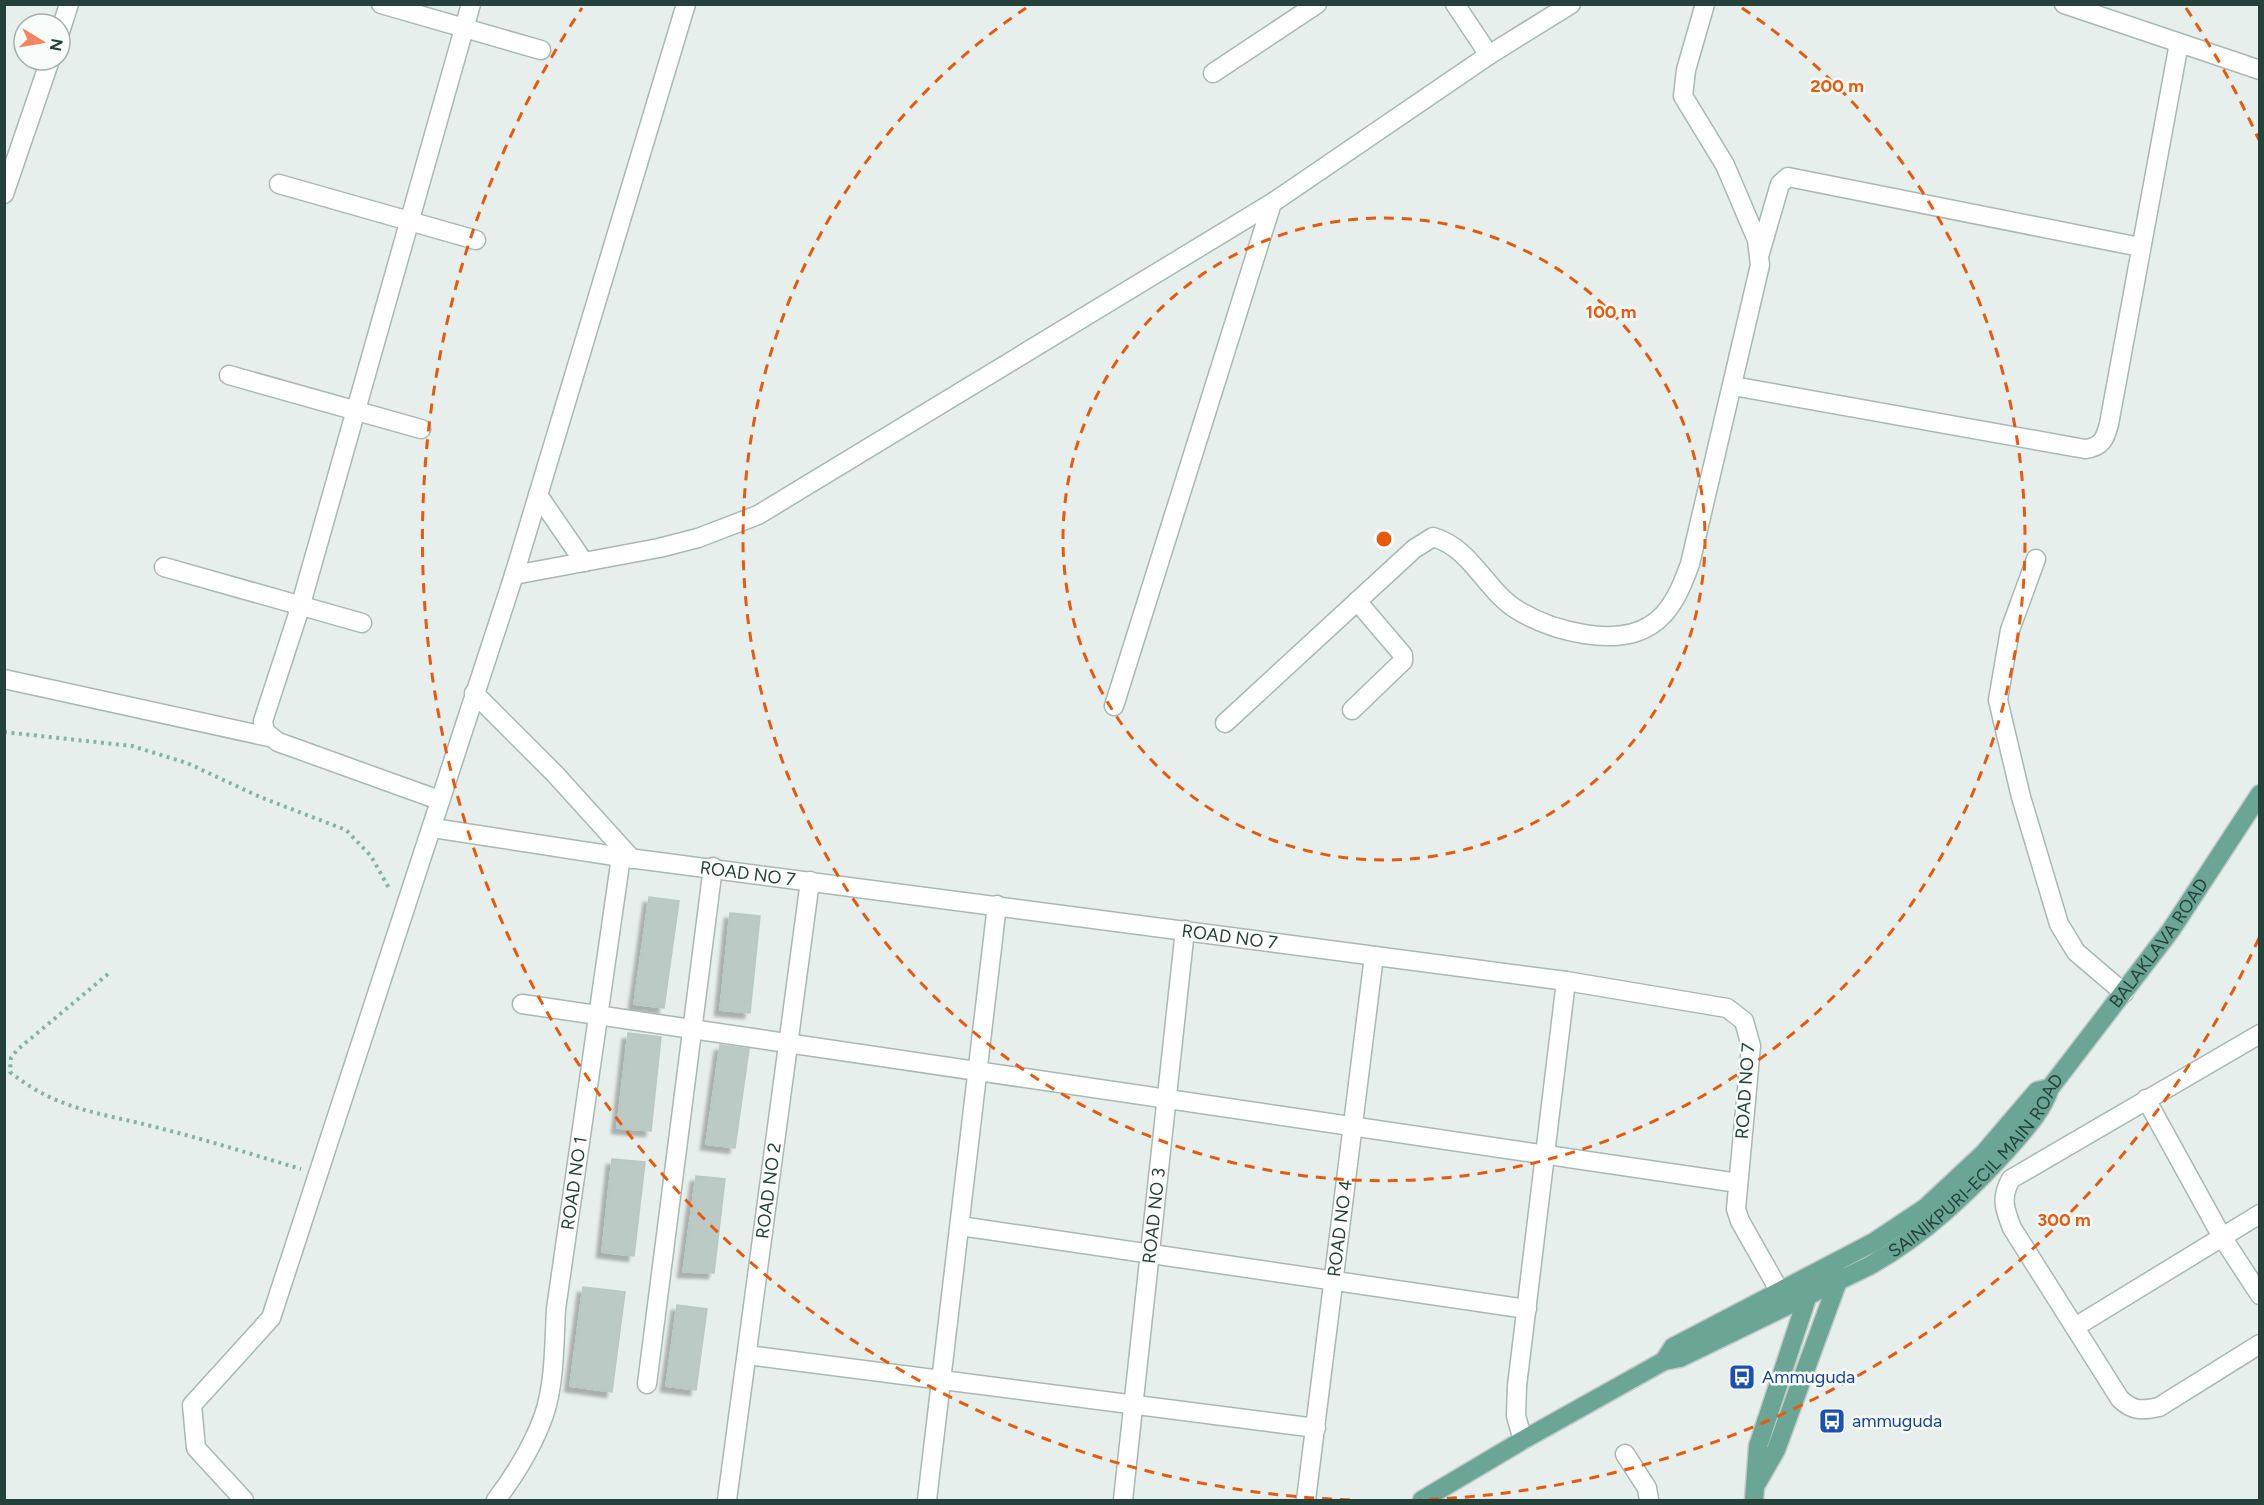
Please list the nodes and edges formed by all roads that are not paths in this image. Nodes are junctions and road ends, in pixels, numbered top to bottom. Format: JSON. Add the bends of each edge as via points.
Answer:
{"nodes":[{"id":1,"x":381,"y":4,"type":"edge"},
{"id":2,"x":471,"y":4,"type":"edge"},
{"id":3,"x":686,"y":4,"type":"edge"},
{"id":4,"x":1317,"y":4,"type":"edge"},
{"id":5,"x":1455,"y":4,"type":"edge"},
{"id":6,"x":1571,"y":4,"type":"edge"},
{"id":7,"x":1705,"y":4,"type":"edge"},
{"id":8,"x":2064,"y":4,"type":"edge"},
{"id":9,"x":465,"y":28,"type":"junction"},
{"id":10,"x":2179,"y":43,"type":"junction"},
{"id":11,"x":541,"y":50,"type":"dead end"},
{"id":12,"x":1489,"y":55,"type":"junction"},
{"id":13,"x":2259,"y":70,"type":"edge"},
{"id":14,"x":46,"y":72,"type":"edge"},
{"id":15,"x":1213,"y":73,"type":"dead end"},
{"id":16,"x":279,"y":184,"type":"dead end"},
{"id":17,"x":4,"y":194,"type":"edge"},
{"id":18,"x":1272,"y":203,"type":"junction"},
{"id":19,"x":410,"y":221,"type":"junction"},
{"id":20,"x":476,"y":240,"type":"dead end"},
{"id":21,"x":2140,"y":247,"type":"junction"},
{"id":22,"x":1760,"y":253,"type":"junction"},
{"id":23,"x":229,"y":375,"type":"dead end"},
{"id":24,"x":1733,"y":386,"type":"junction"},
{"id":25,"x":356,"y":411,"type":"junction"},
{"id":26,"x":421,"y":429,"type":"dead end"},
{"id":27,"x":538,"y":495,"type":"junction"},
{"id":28,"x":2036,"y":559,"type":"dead end"},
{"id":29,"x":584,"y":562,"type":"junction"},
{"id":30,"x":164,"y":567,"type":"dead end"},
{"id":31,"x":514,"y":575,"type":"junction"},
{"id":32,"x":1357,"y":601,"type":"junction"},
{"id":33,"x":301,"y":606,"type":"junction"},
{"id":34,"x":362,"y":623,"type":"dead end"},
{"id":35,"x":4,"y":679,"type":"edge"},
{"id":36,"x":474,"y":693,"type":"junction"},
{"id":37,"x":1114,"y":706,"type":"dead end"},
{"id":38,"x":1352,"y":710,"type":"dead end"},
{"id":39,"x":1225,"y":723,"type":"dead end"},
{"id":40,"x":269,"y":737,"type":"junction"},
{"id":41,"x":2259,"y":794,"type":"edge"},
{"id":42,"x":439,"y":800,"type":"junction"},
{"id":43,"x":433,"y":828,"type":"junction"},
{"id":44,"x":627,"y":858,"type":"junction"},
{"id":45,"x":713,"y":867,"type":"junction"},
{"id":46,"x":810,"y":881,"type":"junction"},
{"id":47,"x":997,"y":906,"type":"junction"},
{"id":48,"x":1185,"y":930,"type":"junction"},
{"id":49,"x":1374,"y":956,"type":"junction"},
{"id":50,"x":1566,"y":981,"type":"junction"},
{"id":51,"x":2124,"y":993,"type":"junction"},
{"id":52,"x":522,"y":1004,"type":"dead end"},
{"id":53,"x":600,"y":1015,"type":"junction"},
{"id":54,"x":691,"y":1030,"type":"junction"},
{"id":55,"x":2259,"y":1034,"type":"edge"},
{"id":56,"x":789,"y":1043,"type":"junction"},
{"id":57,"x":978,"y":1071,"type":"junction"},
{"id":58,"x":2050,"y":1088,"type":"joint"},
{"id":59,"x":1168,"y":1099,"type":"junction"},
{"id":60,"x":2146,"y":1099,"type":"junction"},
{"id":61,"x":1354,"y":1126,"type":"junction"},
{"id":62,"x":1546,"y":1155,"type":"junction"},
{"id":63,"x":1738,"y":1183,"type":"junction"},
{"id":64,"x":2259,"y":1214,"type":"edge"},
{"id":65,"x":960,"y":1226,"type":"junction"},
{"id":66,"x":2222,"y":1237,"type":"junction"},
{"id":67,"x":1150,"y":1255,"type":"junction"},
{"id":68,"x":1837,"y":1272,"type":"junction"},
{"id":69,"x":1334,"y":1281,"type":"junction"},
{"id":70,"x":1805,"y":1287,"type":"junction"},
{"id":71,"x":1779,"y":1290,"type":"junction"},
{"id":72,"x":2259,"y":1295,"type":"edge"},
{"id":73,"x":1527,"y":1308,"type":"junction"},
{"id":74,"x":2075,"y":1327,"type":"junction"},
{"id":75,"x":2259,"y":1344,"type":"edge"},
{"id":76,"x":747,"y":1355,"type":"junction"},
{"id":77,"x":1664,"y":1361,"type":"junction"},
{"id":78,"x":941,"y":1380,"type":"junction"},
{"id":79,"x":647,"y":1384,"type":"dead end"},
{"id":80,"x":1133,"y":1404,"type":"junction"},
{"id":81,"x":1316,"y":1428,"type":"junction"},
{"id":82,"x":1523,"y":1440,"type":"junction"},
{"id":83,"x":1626,"y":1454,"type":"dead end"},
{"id":84,"x":1756,"y":1492,"type":"edge"},
{"id":85,"x":244,"y":1500,"type":"edge"},
{"id":86,"x":496,"y":1500,"type":"edge"},
{"id":87,"x":727,"y":1500,"type":"edge"},
{"id":88,"x":927,"y":1500,"type":"edge"},
{"id":89,"x":1123,"y":1500,"type":"edge"},
{"id":90,"x":1306,"y":1500,"type":"edge"},
{"id":91,"x":1422,"y":1500,"type":"edge"},
{"id":92,"x":1649,"y":1500,"type":"edge"}],
"edges":[{"from":1,"to":9,"type":"street"},
{"from":2,"to":9,"type":"street"},
{"from":3,"to":27,"type":"street"},
{"from":4,"to":15,"type":"street"},
{"from":5,"to":12,"type":"street"},
{"from":6,"to":12,"type":"street"},
{"from":7,"to":22,"type":"street","via":[[1686,70],[1683,96],[1725,165]]},
{"from":8,"to":10,"type":"street"},
{"from":9,"to":11,"type":"street"},
{"from":9,"to":19,"type":"street"},
{"from":10,"to":13,"type":"street"},
{"from":10,"to":21,"type":"street"},
{"from":12,"to":18,"type":"street"},
{"from":14,"to":17,"type":"street"},
{"from":16,"to":19,"type":"street"},
{"from":18,"to":29,"type":"street","via":[[758,515],[698,538]]},
{"from":18,"to":37,"type":"street"},
{"from":19,"to":20,"type":"street"},
{"from":19,"to":25,"type":"street"},
{"from":21,"to":22,"type":"street","via":[[1788,177],[1780,184]]},
{"from":21,"to":24,"type":"street","via":[[2109,423],[2104,441],[2096,448]]},
{"from":22,"to":24,"type":"street"},
{"from":23,"to":25,"type":"street"},
{"from":24,"to":32,"type":"street","via":[[1690,564],[1677,598],[1653,625],[1626,636],[1591,636],[1545,621],[1518,610],[1462,552],[1448,541],[1433,537],[1414,549]]},
{"from":25,"to":26,"type":"street"},
{"from":25,"to":33,"type":"street"},
{"from":27,"to":29,"type":"street"},
{"from":27,"to":31,"type":"street"},
{"from":28,"to":51,"type":"street","via":[[2010,630],[1998,700],[2021,797],[2059,924],[2076,952]]},
{"from":29,"to":31,"type":"street"},
{"from":30,"to":33,"type":"street"},
{"from":31,"to":36,"type":"street"},
{"from":32,"to":38,"type":"street","via":[[1403,655],[1403,661]]},
{"from":32,"to":39,"type":"street"},
{"from":33,"to":34,"type":"street"},
{"from":33,"to":40,"type":"street","via":[[263,721]]},
{"from":35,"to":40,"type":"street"},
{"from":36,"to":42,"type":"street"},
{"from":36,"to":44,"type":"street","via":[[555,774]]},
{"from":40,"to":42,"type":"street"},
{"from":41,"to":51,"type":"main road","name":"BALAKLAVA ROAD","via":[[2171,930]]},
{"from":42,"to":43,"type":"street"},
{"from":43,"to":44,"type":"street","name":"ROAD NO 7"},
{"from":43,"to":85,"type":"street","via":[[271,1318],[192,1405],[196,1448]]},
{"from":44,"to":45,"type":"street","name":"ROAD NO 7"},
{"from":44,"to":53,"type":"street","name":"ROAD NO 1"},
{"from":45,"to":46,"type":"street","name":"ROAD NO 7"},
{"from":45,"to":54,"type":"street"},
{"from":46,"to":47,"type":"street","name":"ROAD NO 7"},
{"from":46,"to":56,"type":"street","name":"ROAD NO 2"},
{"from":47,"to":48,"type":"street","name":"ROAD NO 7"},
{"from":47,"to":57,"type":"street"},
{"from":48,"to":49,"type":"street","name":"ROAD NO 7"},
{"from":48,"to":59,"type":"street","name":"ROAD NO 3"},
{"from":49,"to":50,"type":"street","name":"ROAD NO 7"},
{"from":49,"to":61,"type":"street","name":"ROAD NO 4"},
{"from":50,"to":62,"type":"street"},
{"from":50,"to":63,"type":"street","name":"ROAD NO 7","via":[[1707,1003],[1727,1008],[1744,1021],[1751,1047]]},
{"from":51,"to":58,"type":"main road","name":"BALAKLAVA ROAD"},
{"from":52,"to":53,"type":"street"},
{"from":53,"to":54,"type":"street"},
{"from":53,"to":86,"type":"street","name":"ROAD NO 1","via":[[544,1415],[517,1473]]},
{"from":54,"to":56,"type":"street"},
{"from":54,"to":79,"type":"street"},
{"from":55,"to":60,"type":"street"},
{"from":56,"to":57,"type":"street"},
{"from":56,"to":76,"type":"street","name":"ROAD NO 2"},
{"from":57,"to":59,"type":"street"},
{"from":57,"to":65,"type":"street"},
{"from":58,"to":68,"type":"main road","name":"SAINIKPURI-ECIL MAIN ROAD","via":[[2037,1091],[1983,1154],[1925,1208]]},
{"from":59,"to":61,"type":"street"},
{"from":59,"to":67,"type":"street","name":"ROAD NO 3"},
{"from":60,"to":66,"type":"street"},
{"from":60,"to":74,"type":"street","via":[[2011,1179],[2004,1195],[2012,1228]]},
{"from":61,"to":62,"type":"street"},
{"from":61,"to":69,"type":"street","name":"ROAD NO 4"},
{"from":62,"to":63,"type":"street"},
{"from":62,"to":73,"type":"street"},
{"from":63,"to":71,"type":"street","name":"ROAD NO 7","via":[[1736,1209],[1740,1221]]},
{"from":64,"to":66,"type":"street"},
{"from":65,"to":67,"type":"street"},
{"from":65,"to":78,"type":"street"},
{"from":66,"to":72,"type":"street"},
{"from":66,"to":74,"type":"street"},
{"from":67,"to":69,"type":"street"},
{"from":67,"to":80,"type":"street","name":"ROAD NO 3"},
{"from":68,"to":70,"type":"main road","name":"SAINIKPURI-ECIL MAIN ROAD"},
{"from":68,"to":84,"type":"main road","via":[[1776,1450]]},
{"from":69,"to":73,"type":"street"},
{"from":69,"to":81,"type":"street","name":"ROAD NO 4"},
{"from":70,"to":71,"type":"main road","name":"SAINIKPURI-ECIL MAIN ROAD"},
{"from":70,"to":77,"type":"main road","name":"SAINIKPURI-ECIL MAIN ROAD","via":[[1680,1358]]},
{"from":70,"to":84,"type":"main road","via":[[1758,1446]]},
{"from":71,"to":77,"type":"main road","name":"SAINIKPURI-ECIL MAIN ROAD","via":[[1673,1347]]},
{"from":73,"to":82,"type":"street","via":[[1516,1416]]},
{"from":74,"to":75,"type":"street","via":[[2120,1399],[2130,1408],[2142,1411],[2159,1407]]},
{"from":76,"to":78,"type":"street"},
{"from":76,"to":87,"type":"street","name":"ROAD NO 2"},
{"from":77,"to":82,"type":"main road","name":"SAINIKPURI-ECIL MAIN ROAD"},
{"from":78,"to":80,"type":"street"},
{"from":78,"to":88,"type":"street"},
{"from":80,"to":81,"type":"street"},
{"from":80,"to":89,"type":"street","name":"ROAD NO 3"},
{"from":81,"to":90,"type":"street","name":"ROAD NO 4"},
{"from":82,"to":91,"type":"main road","name":"SAINIKPURI-ECIL MAIN ROAD"},
{"from":83,"to":92,"type":"street","via":[[1647,1488]]}]}
